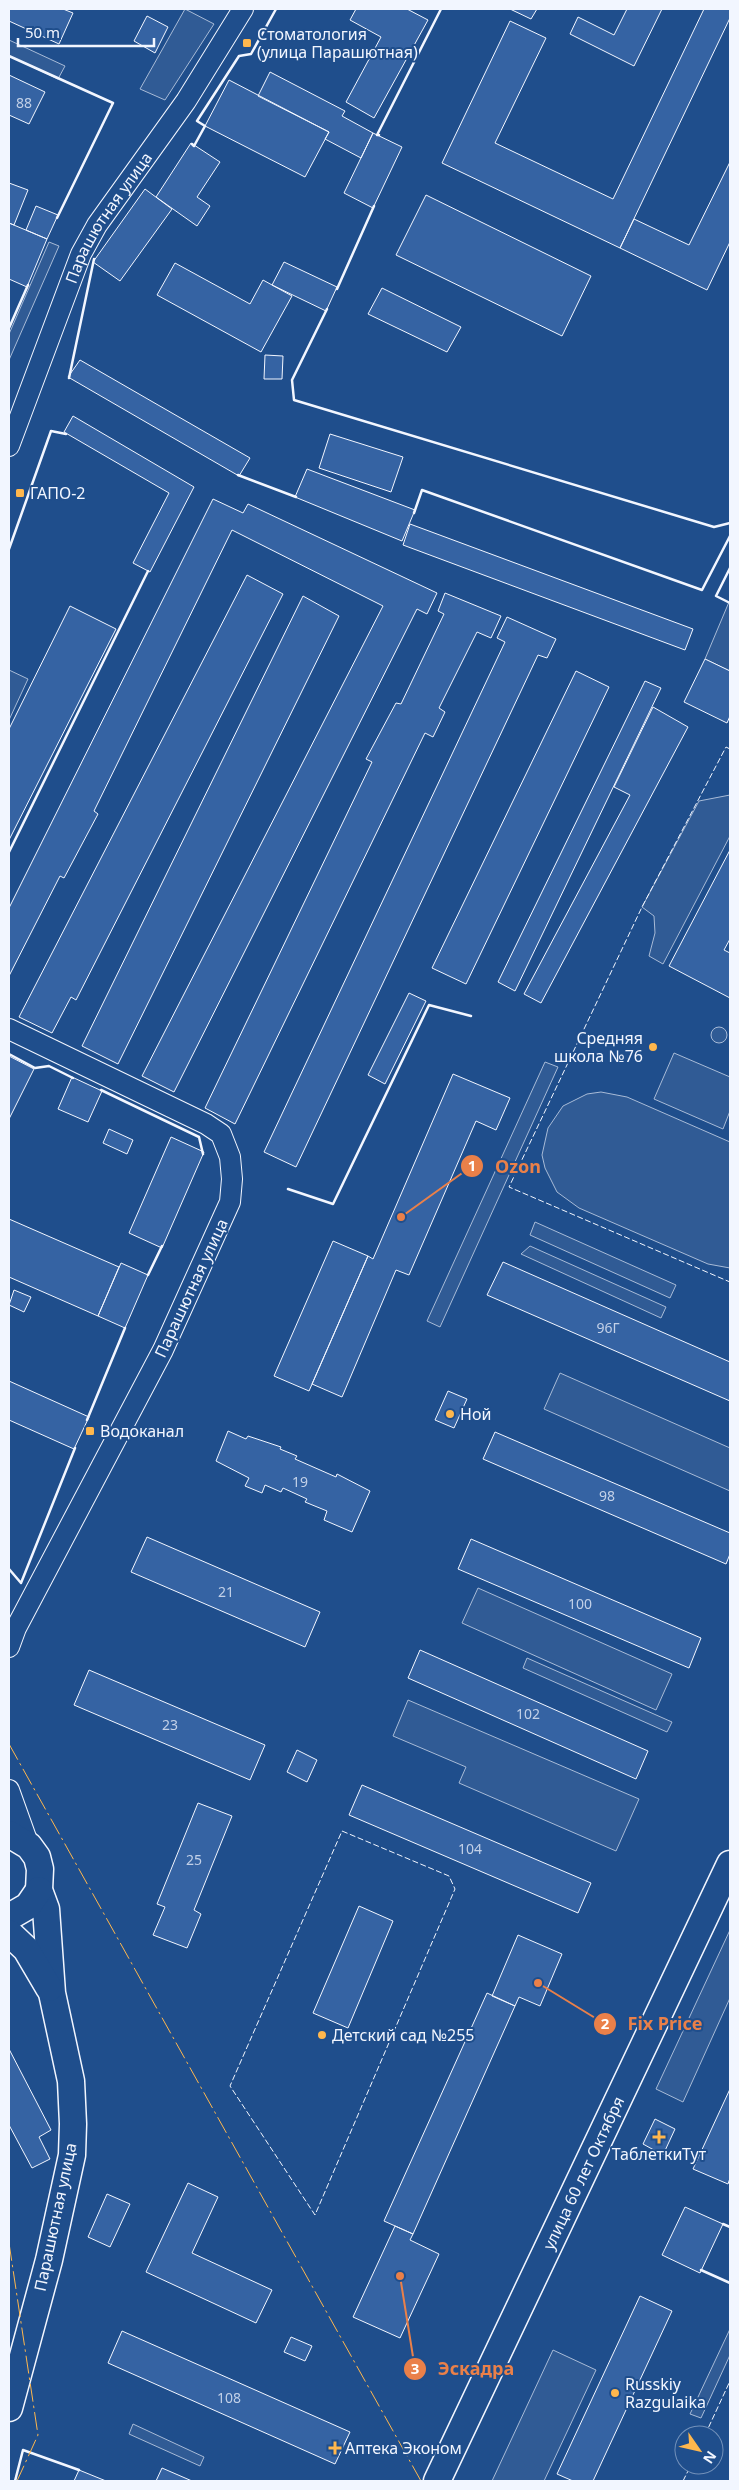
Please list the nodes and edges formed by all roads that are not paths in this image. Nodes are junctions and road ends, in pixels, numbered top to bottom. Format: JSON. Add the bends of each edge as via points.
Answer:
{"nodes":[{"id":1,"x":243,"y":9,"type":"edge"},
{"id":2,"x":9,"y":446,"type":"edge"},
{"id":3,"x":9,"y":1028,"type":"edge"},
{"id":4,"x":9,"y":1647,"type":"edge"},
{"id":5,"x":9,"y":1790,"type":"edge"},
{"id":6,"x":19,"y":1840,"type":"edge"},
{"id":7,"x":730,"y":1864,"type":"edge"},
{"id":8,"x":39,"y":1890,"type":"junction"},
{"id":9,"x":9,"y":1917,"type":"edge"},
{"id":10,"x":9,"y":1933,"type":"edge"},
{"id":11,"x":52,"y":1993,"type":"junction"},
{"id":12,"x":9,"y":2408,"type":"edge"},
{"id":13,"x":437,"y":2481,"type":"edge"}],
"edges":[{"from":1,"to":2,"type":"street","name":"Парашютная улица","via":[[181,108],[81,254]]},
{"from":3,"to":4,"type":"street","name":"Парашютная улица","via":[[192,1116],[221,1134],[230,1157],[232,1179],[230,1202],[200,1271]]},
{"from":5,"to":6,"type":"street"},
{"from":6,"to":8,"type":"main road","via":[[37,1857]]},
{"from":7,"to":13,"type":"main road","name":"улица 60 лет Октября"},
{"from":8,"to":9,"type":"main road","via":[[28,1906]]},
{"from":8,"to":11,"type":"main road","via":[[46,1910]]},
{"from":10,"to":11,"type":"main road","via":[[26,1949]]},
{"from":11,"to":12,"type":"main road","name":"Парашютная улица","via":[[71,2081],[72,2154],[49,2260]]}]}
